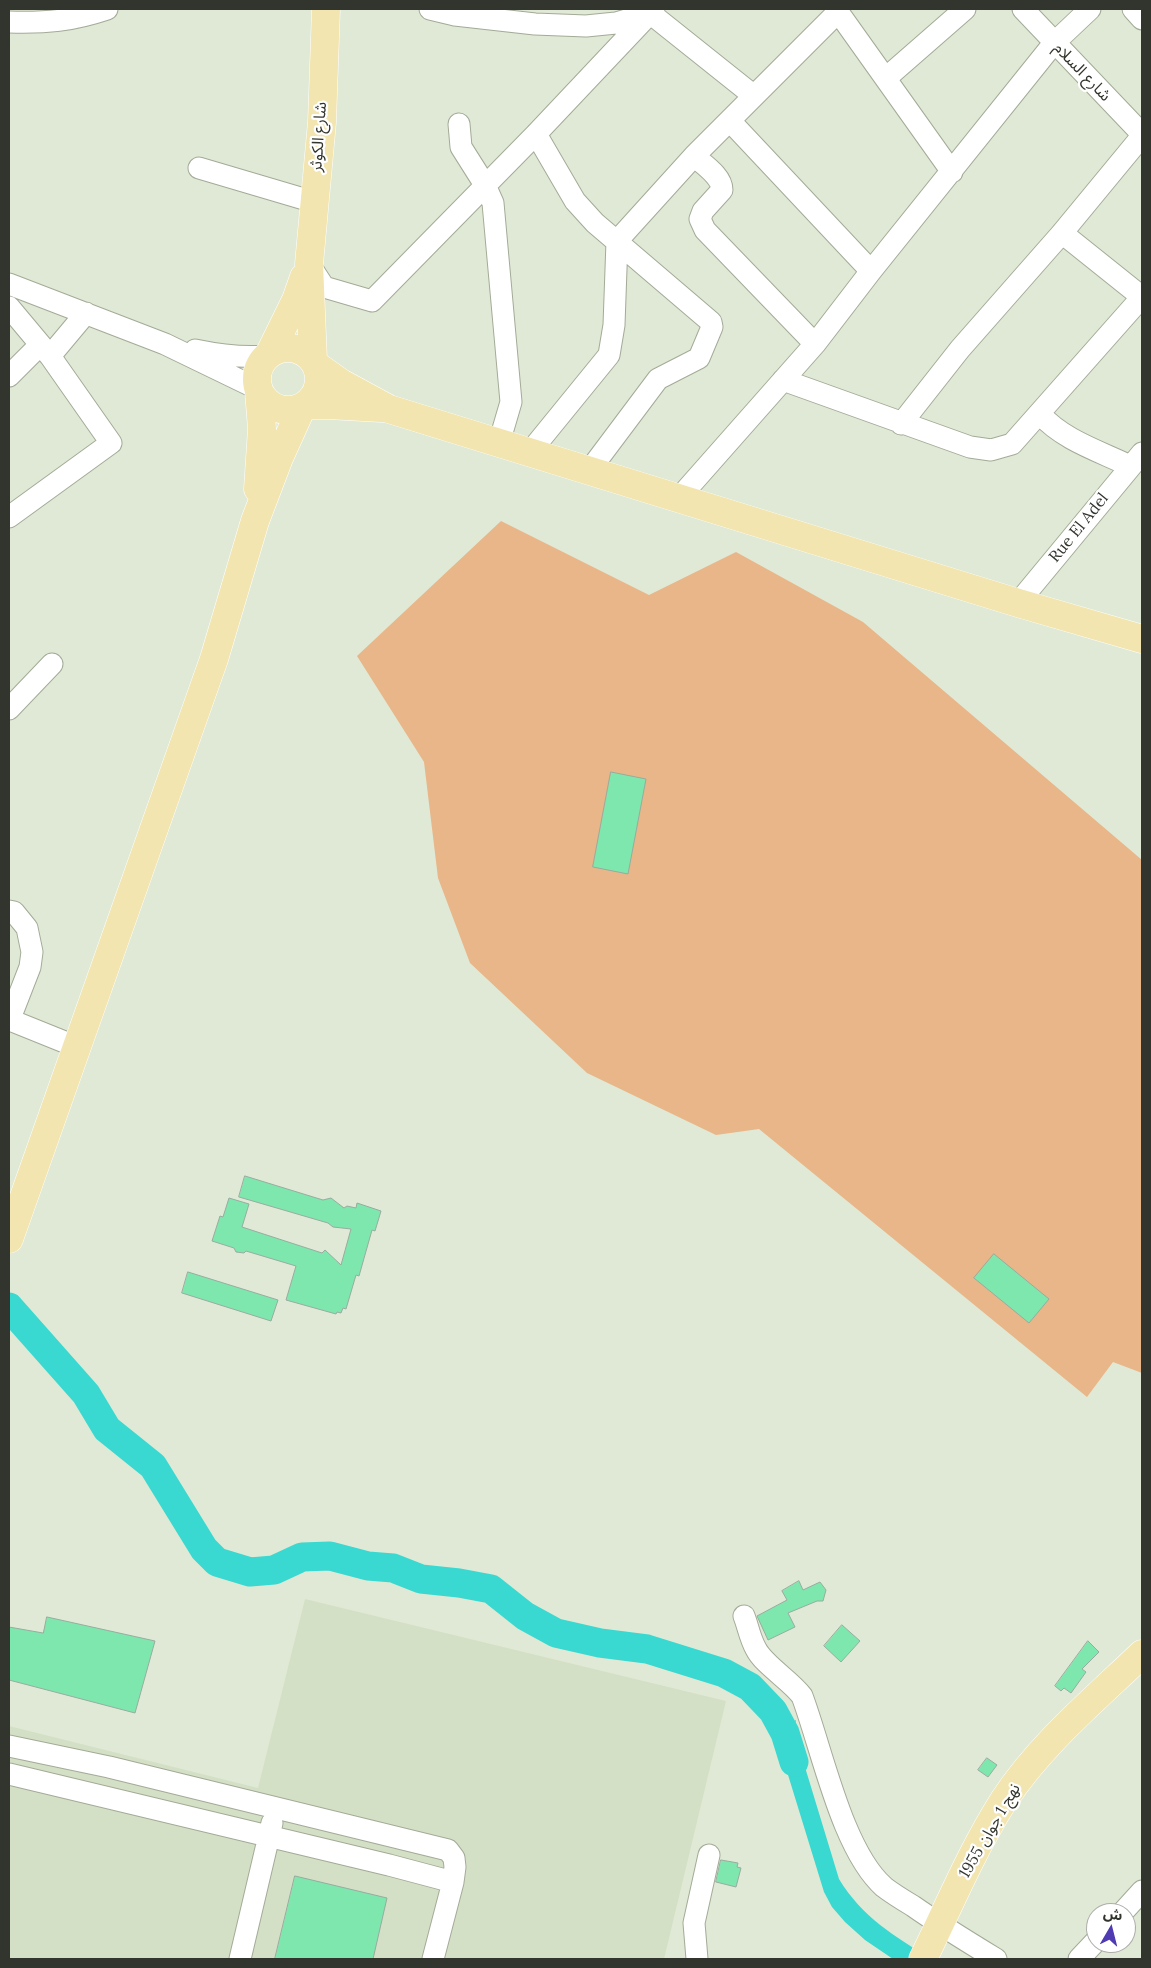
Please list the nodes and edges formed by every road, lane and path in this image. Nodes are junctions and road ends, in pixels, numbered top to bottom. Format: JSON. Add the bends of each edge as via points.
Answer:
{"nodes":[{"id":1,"x":108,"y":9,"type":"edge"},
{"id":2,"x":326,"y":9,"type":"edge"},
{"id":3,"x":430,"y":9,"type":"edge"},
{"id":4,"x":965,"y":9,"type":"edge"},
{"id":5,"x":1023,"y":9,"type":"edge"},
{"id":6,"x":1090,"y":9,"type":"edge"},
{"id":7,"x":1133,"y":9,"type":"edge"},
{"id":8,"x":837,"y":10,"type":"edge"},
{"id":9,"x":652,"y":11,"type":"edge"},
{"id":10,"x":580,"y":17,"type":"edge"},
{"id":11,"x":1142,"y":18,"type":"edge"},
{"id":12,"x":9,"y":22,"type":"edge"},
{"id":13,"x":1054,"y":43,"type":"junction"},
{"id":14,"x":886,"y":78,"type":"junction"},
{"id":15,"x":754,"y":96,"type":"junction"},
{"id":16,"x":730,"y":121,"type":"junction"},
{"id":17,"x":459,"y":124,"type":"dead end"},
{"id":18,"x":536,"y":134,"type":"junction"},
{"id":19,"x":1142,"y":135,"type":"edge"},
{"id":20,"x":694,"y":156,"type":"junction"},
{"id":21,"x":199,"y":168,"type":"dead end"},
{"id":22,"x":952,"y":172,"type":"junction"},
{"id":23,"x":486,"y":185,"type":"junction"},
{"id":24,"x":314,"y":202,"type":"junction"},
{"id":25,"x":1062,"y":233,"type":"junction"},
{"id":26,"x":617,"y":240,"type":"junction"},
{"id":27,"x":309,"y":264,"type":"junction"},
{"id":28,"x":870,"y":271,"type":"junction"},
{"id":29,"x":9,"y":284,"type":"edge"},
{"id":30,"x":1142,"y":297,"type":"edge"},
{"id":31,"x":9,"y":307,"type":"edge"},
{"id":32,"x":86,"y":313,"type":"junction"},
{"id":33,"x":166,"y":344,"type":"junction"},
{"id":34,"x":815,"y":344,"type":"junction"},
{"id":35,"x":45,"y":351,"type":"junction"},
{"id":36,"x":268,"y":354,"type":"junction"},
{"id":37,"x":315,"y":363,"type":"junction"},
{"id":38,"x":9,"y":376,"type":"edge"},
{"id":39,"x":782,"y":380,"type":"junction"},
{"id":40,"x":258,"y":390,"type":"junction"},
{"id":41,"x":304,"y":406,"type":"junction"},
{"id":42,"x":388,"y":409,"type":"junction"},
{"id":43,"x":1040,"y":414,"type":"junction"},
{"id":44,"x":901,"y":424,"type":"junction"},
{"id":45,"x":499,"y":443,"type":"junction"},
{"id":46,"x":530,"y":452,"type":"junction"},
{"id":47,"x":1136,"y":459,"type":"edge"},
{"id":48,"x":589,"y":471,"type":"junction"},
{"id":49,"x":678,"y":498,"type":"junction"},
{"id":50,"x":9,"y":517,"type":"edge"},
{"id":51,"x":255,"y":521,"type":"junction"},
{"id":52,"x":1018,"y":604,"type":"junction"},
{"id":53,"x":1142,"y":639,"type":"edge"},
{"id":54,"x":52,"y":664,"type":"dead end"},
{"id":55,"x":9,"y":708,"type":"edge"},
{"id":56,"x":9,"y":911,"type":"edge"},
{"id":57,"x":9,"y":1020,"type":"edge"},
{"id":58,"x":77,"y":1047,"type":"junction"},
{"id":59,"x":9,"y":1239,"type":"edge"},
{"id":60,"x":744,"y":1616,"type":"dead end"},
{"id":61,"x":1142,"y":1654,"type":"edge"},
{"id":62,"x":9,"y":1746,"type":"edge"},
{"id":63,"x":109,"y":1767,"type":"junction"},
{"id":64,"x":9,"y":1774,"type":"edge"},
{"id":65,"x":102,"y":1796,"type":"junction"},
{"id":66,"x":276,"y":1808,"type":"junction"},
{"id":67,"x":269,"y":1837,"type":"junction"},
{"id":68,"x":394,"y":1837,"type":"junction"},
{"id":69,"x":709,"y":1855,"type":"dead end"},
{"id":70,"x":389,"y":1865,"type":"junction"},
{"id":71,"x":453,"y":1882,"type":"junction"},
{"id":72,"x":1142,"y":1891,"type":"edge"},
{"id":73,"x":1131,"y":1903,"type":"edge"},
{"id":74,"x":940,"y":1925,"type":"junction"},
{"id":75,"x":926,"y":1954,"type":"edge"},
{"id":76,"x":240,"y":1959,"type":"edge"},
{"id":77,"x":433,"y":1959,"type":"edge"},
{"id":78,"x":697,"y":1959,"type":"edge"},
{"id":79,"x":996,"y":1959,"type":"edge"}],
"edges":[{"from":1,"to":12,"type":"street","via":[[48,23]]},
{"from":2,"to":24,"type":"main road","name":"شارع الكوثر","via":[[322,122]]},
{"from":3,"to":10,"type":"street","via":[[535,24]]},
{"from":4,"to":14,"type":"street"},
{"from":5,"to":13,"type":"street","name":"شارع السلام"},
{"from":6,"to":13,"type":"street"},
{"from":7,"to":11,"type":"street"},
{"from":8,"to":14,"type":"street"},
{"from":8,"to":15,"type":"street"},
{"from":9,"to":10,"type":"street","via":[[616,23]]},
{"from":9,"to":15,"type":"street"},
{"from":9,"to":18,"type":"street"},
{"from":13,"to":19,"type":"street","name":"شارع السلام"},
{"from":13,"to":22,"type":"street"},
{"from":14,"to":22,"type":"street"},
{"from":15,"to":16,"type":"street"},
{"from":16,"to":20,"type":"street"},
{"from":16,"to":28,"type":"street"},
{"from":17,"to":23,"type":"street","via":[[461,147]]},
{"from":18,"to":23,"type":"street"},
{"from":18,"to":26,"type":"street","via":[[575,201],[595,223]]},
{"from":19,"to":25,"type":"street"},
{"from":20,"to":26,"type":"street"},
{"from":20,"to":34,"type":"street","via":[[720,181],[722,187],[703,211],[700,219],[705,230]]},
{"from":21,"to":24,"type":"street"},
{"from":22,"to":28,"type":"street"},
{"from":23,"to":27,"type":"street","via":[[372,301],[324,287]]},
{"from":23,"to":45,"type":"street","via":[[493,203],[510,402]]},
{"from":24,"to":27,"type":"main road","name":"شارع الكوثر"},
{"from":25,"to":30,"type":"street"},
{"from":25,"to":44,"type":"street","via":[[960,349]]},
{"from":26,"to":46,"type":"street","via":[[610,355]]},
{"from":26,"to":48,"type":"street","via":[[711,322],[712,327],[699,358],[658,379]]},
{"from":27,"to":36,"type":"main road","via":[[296,300]]},
{"from":27,"to":37,"type":"main road"},
{"from":28,"to":34,"type":"street"},
{"from":29,"to":32,"type":"street"},
{"from":30,"to":43,"type":"street"},
{"from":31,"to":35,"type":"street"},
{"from":32,"to":33,"type":"street"},
{"from":32,"to":35,"type":"street"},
{"from":33,"to":36,"type":"street","via":[[221,356],[245,358]]},
{"from":33,"to":40,"type":"street"},
{"from":34,"to":39,"type":"street"},
{"from":35,"to":38,"type":"street"},
{"from":35,"to":50,"type":"street","via":[[111,443]]},
{"from":36,"to":37,"type":"main road","via":[[288,347],[306,353]]},
{"from":36,"to":40,"type":"main road","via":[[257,372]]},
{"from":37,"to":41,"type":"main road","via":[[319,375],[317,392]]},
{"from":37,"to":42,"type":"main road","via":[[341,383]]},
{"from":39,"to":44,"type":"street"},
{"from":39,"to":49,"type":"street"},
{"from":40,"to":41,"type":"main road","via":[[264,400],[282,410]]},
{"from":40,"to":51,"type":"main road","via":[[262,429]]},
{"from":41,"to":42,"type":"main road"},
{"from":41,"to":51,"type":"main road","via":[[279,458]]},
{"from":42,"to":45,"type":"main road"},
{"from":43,"to":44,"type":"street","via":[[1012,444],[991,450],[970,447]]},
{"from":43,"to":47,"type":"street","via":[[1049,425],[1066,436]]},
{"from":45,"to":46,"type":"main road"},
{"from":46,"to":48,"type":"main road"},
{"from":47,"to":52,"type":"street","name":"Rue El Adel"},
{"from":48,"to":49,"type":"main road"},
{"from":49,"to":52,"type":"main road"},
{"from":51,"to":58,"type":"main road","via":[[214,659]]},
{"from":52,"to":53,"type":"main road"},
{"from":54,"to":55,"type":"street"},
{"from":56,"to":57,"type":"street","via":[[14,912],[27,928],[32,952],[30,967]]},
{"from":57,"to":58,"type":"street"},
{"from":58,"to":59,"type":"main road"},
{"from":60,"to":74,"type":"street","via":[[761,1656],[802,1696],[838,1807],[861,1857],[884,1886]]},
{"from":61,"to":74,"type":"main road","name":"نهج 1 جوان 1955","via":[[1033,1762],[1005,1800],[977,1848]]},
{"from":62,"to":63,"type":"street"},
{"from":63,"to":65,"type":"street"},
{"from":63,"to":66,"type":"street"},
{"from":64,"to":65,"type":"street"},
{"from":65,"to":67,"type":"street"},
{"from":66,"to":67,"type":"street"},
{"from":66,"to":68,"type":"street"},
{"from":67,"to":70,"type":"street"},
{"from":67,"to":76,"type":"street"},
{"from":68,"to":70,"type":"street"},
{"from":68,"to":71,"type":"street","via":[[448,1850],[455,1862]]},
{"from":69,"to":78,"type":"street","via":[[694,1923]]},
{"from":70,"to":71,"type":"street"},
{"from":71,"to":77,"type":"street"},
{"from":72,"to":73,"type":"street"},
{"from":74,"to":75,"type":"main road","name":"نهج 1 جوان 1955"},
{"from":74,"to":79,"type":"street"}]}
